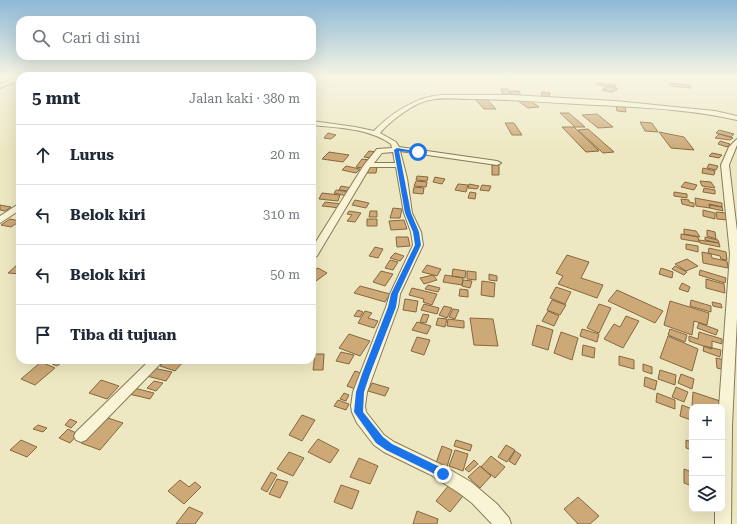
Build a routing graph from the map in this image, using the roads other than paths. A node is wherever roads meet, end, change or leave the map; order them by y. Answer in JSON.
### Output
{"nodes":[{"id":1,"x":419,"y":101,"type":"edge"},
{"id":2,"x":570,"y":101,"type":"edge"},
{"id":3,"x":737,"y":118,"type":"edge"},
{"id":4,"x":316,"y":124,"type":"edge"},
{"id":5,"x":375,"y":134,"type":"junction"},
{"id":6,"x":736,"y":144,"type":"edge"},
{"id":7,"x":397,"y":150,"type":"junction"},
{"id":8,"x":498,"y":163,"type":"dead end"},
{"id":9,"x":368,"y":164,"type":"junction"},
{"id":10,"x":400,"y":165,"type":"junction"},
{"id":11,"x":16,"y":209,"type":"edge"},
{"id":12,"x":0,"y":220,"type":"edge"},
{"id":13,"x":316,"y":251,"type":"edge"},
{"id":14,"x":154,"y":364,"type":"edge"},
{"id":15,"x":82,"y":436,"type":"dead end"},
{"id":16,"x":504,"y":524,"type":"edge"},
{"id":17,"x":724,"y":524,"type":"edge"}],
"edges":[{"from":1,"to":5,"type":"street"},
{"from":2,"to":3,"type":"street"},
{"from":4,"to":5,"type":"street"},
{"from":5,"to":7,"type":"street"},
{"from":6,"to":17,"type":"street"},
{"from":7,"to":8,"type":"street"},
{"from":7,"to":9,"type":"street"},
{"from":7,"to":10,"type":"street"},
{"from":9,"to":10,"type":"street"},
{"from":9,"to":13,"type":"street"},
{"from":10,"to":16,"type":"street"},
{"from":11,"to":12,"type":"street"},
{"from":14,"to":15,"type":"street"}]}
